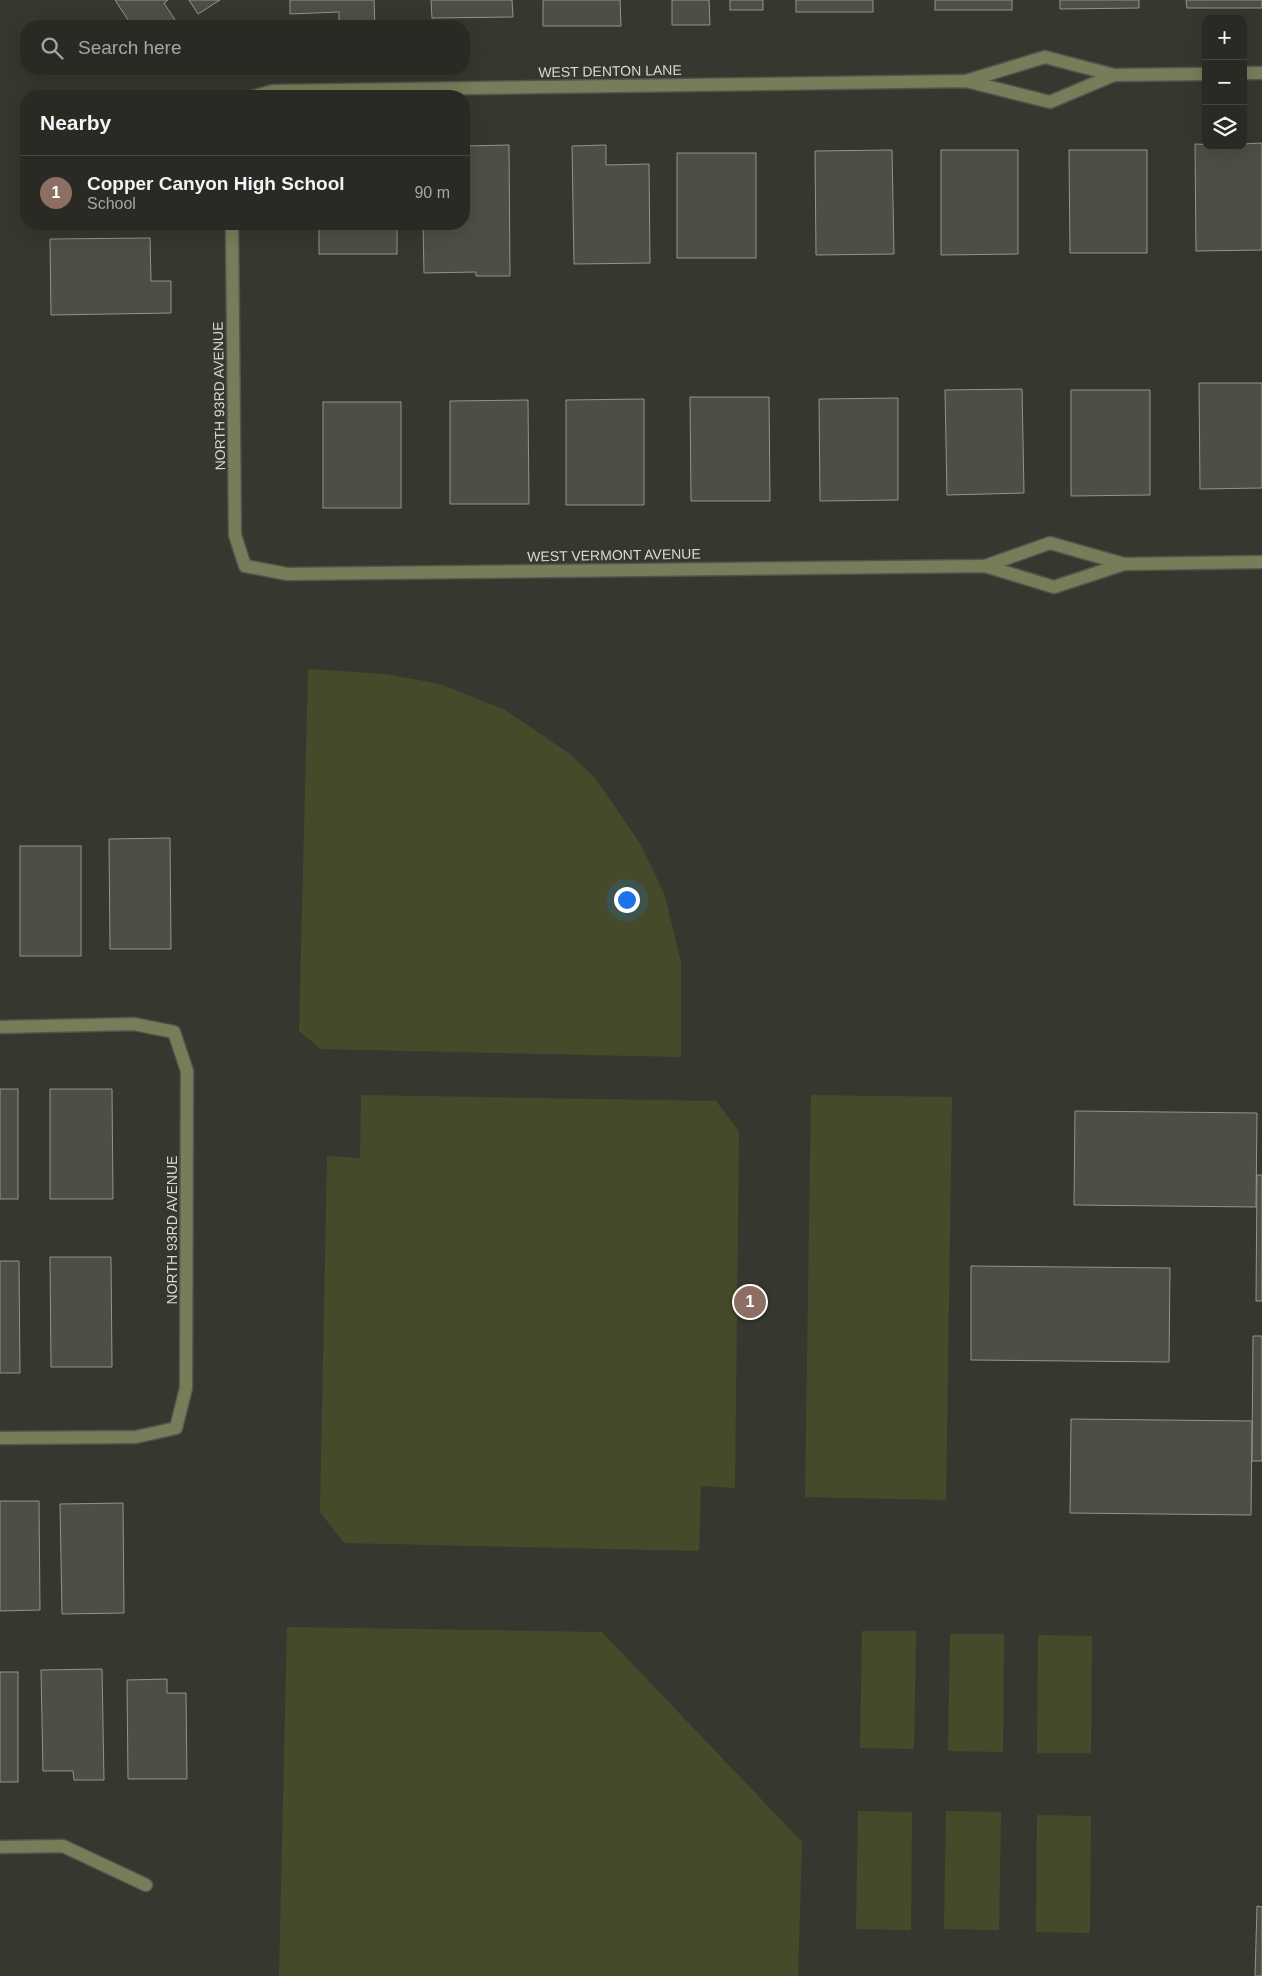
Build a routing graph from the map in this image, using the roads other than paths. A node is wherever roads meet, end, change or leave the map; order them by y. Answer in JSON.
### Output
{"nodes":[{"id":1,"x":1247,"y":73,"type":"edge"},
{"id":2,"x":1262,"y":73,"type":"edge"},
{"id":3,"x":1202,"y":74,"type":"edge"},
{"id":4,"x":1114,"y":75,"type":"junction"},
{"id":5,"x":966,"y":81,"type":"junction"},
{"id":6,"x":342,"y":90,"type":"edge"},
{"id":7,"x":232,"y":230,"type":"edge"},
{"id":8,"x":1262,"y":562,"type":"edge"},
{"id":9,"x":1124,"y":564,"type":"junction"},
{"id":10,"x":245,"y":566,"type":"joint"},
{"id":11,"x":985,"y":566,"type":"junction"},
{"id":12,"x":0,"y":1027,"type":"edge"},
{"id":13,"x":0,"y":1438,"type":"edge"},
{"id":14,"x":0,"y":1847,"type":"edge"},
{"id":15,"x":146,"y":1886,"type":"dead end"}],
"edges":[{"from":1,"to":2,"type":"street"},
{"from":3,"to":4,"type":"street","name":"WEST DENTON LANE"},
{"from":4,"to":5,"type":"street","name":"WEST DENTON LANE"},
{"from":4,"to":5,"type":"street","name":"WEST DENTON LANE"},
{"from":5,"to":6,"type":"street","name":"WEST DENTON LANE"},
{"from":7,"to":10,"type":"street","name":"NORTH 93RD AVENUE"},
{"from":8,"to":9,"type":"street","name":"WEST VERMONT AVENUE"},
{"from":9,"to":11,"type":"street","name":"WEST VERMONT AVENUE"},
{"from":9,"to":11,"type":"street","name":"WEST VERMONT AVENUE"},
{"from":10,"to":11,"type":"street","name":"WEST VERMONT AVENUE"},
{"from":12,"to":13,"type":"street","name":"NORTH 93RD AVENUE"},
{"from":14,"to":15,"type":"street"}]}
